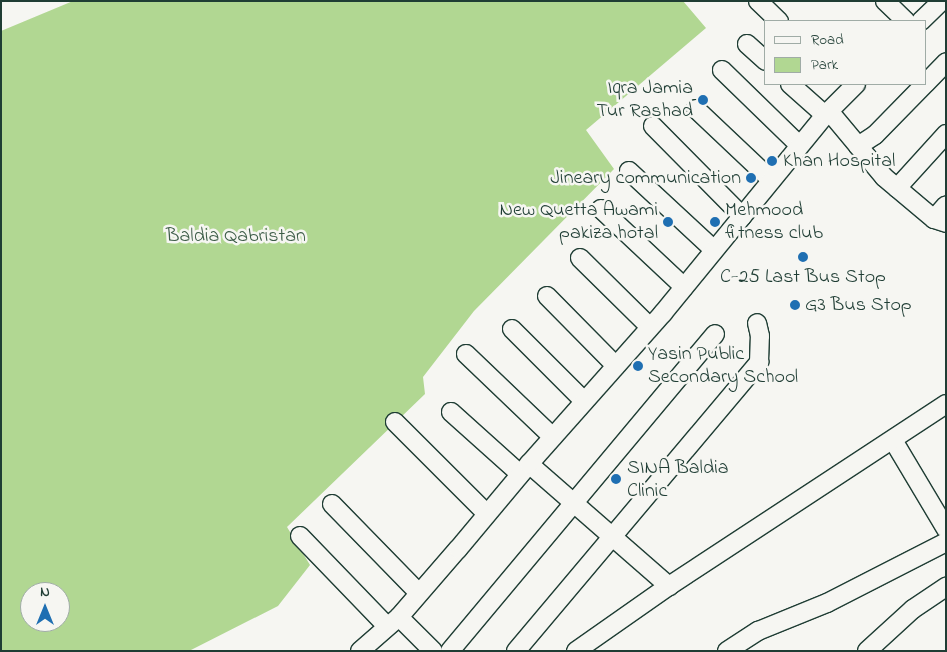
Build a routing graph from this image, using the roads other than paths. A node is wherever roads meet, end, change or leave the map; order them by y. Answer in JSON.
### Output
{"nodes":[{"id":1,"x":758,"y":1,"type":"edge"},
{"id":2,"x":885,"y":1,"type":"edge"},
{"id":3,"x":942,"y":1,"type":"edge"},
{"id":4,"x":778,"y":20,"type":"edge"},
{"id":5,"x":905,"y":20,"type":"edge"},
{"id":6,"x":922,"y":20,"type":"edge"},
{"id":7,"x":747,"y":44,"type":"dead end"},
{"id":8,"x":764,"y":59,"type":"edge"},
{"id":9,"x":946,"y":62,"type":"edge"},
{"id":10,"x":722,"y":70,"type":"dead end"},
{"id":11,"x":927,"y":81,"type":"edge"},
{"id":12,"x":791,"y":85,"type":"edge"},
{"id":13,"x":923,"y":85,"type":"edge"},
{"id":14,"x":850,"y":86,"type":"edge"},
{"id":15,"x":696,"y":109,"type":"dead end"},
{"id":16,"x":827,"y":113,"type":"junction"},
{"id":17,"x":653,"y":126,"type":"dead end"},
{"id":18,"x":946,"y":134,"type":"edge"},
{"id":19,"x":799,"y":145,"type":"junction"},
{"id":20,"x":858,"y":146,"type":"junction"},
{"id":21,"x":629,"y":171,"type":"dead end"},
{"id":22,"x":771,"y":180,"type":"junction"},
{"id":23,"x":897,"y":188,"type":"junction"},
{"id":24,"x":946,"y":205,"type":"edge"},
{"id":25,"x":602,"y":209,"type":"dead end"},
{"id":26,"x":742,"y":216,"type":"junction"},
{"id":27,"x":940,"y":221,"type":"edge"},
{"id":28,"x":714,"y":250,"type":"junction"},
{"id":29,"x":580,"y":258,"type":"dead end"},
{"id":30,"x":684,"y":287,"type":"junction"},
{"id":31,"x":547,"y":296,"type":"dead end"},
{"id":32,"x":757,"y":323,"type":"dead end"},
{"id":33,"x":650,"y":327,"type":"junction"},
{"id":34,"x":512,"y":329,"type":"dead end"},
{"id":35,"x":715,"y":334,"type":"dead end"},
{"id":36,"x":466,"y":354,"type":"dead end"},
{"id":37,"x":616,"y":366,"type":"junction"},
{"id":38,"x":584,"y":402,"type":"junction"},
{"id":39,"x":946,"y":404,"type":"edge"},
{"id":40,"x":451,"y":412,"type":"dead end"},
{"id":41,"x":395,"y":422,"type":"dead end"},
{"id":42,"x":553,"y":437,"type":"junction"},
{"id":43,"x":893,"y":440,"type":"junction"},
{"id":44,"x":524,"y":469,"type":"junction"},
{"id":45,"x":574,"y":503,"type":"junction"},
{"id":46,"x":332,"y":504,"type":"dead end"},
{"id":47,"x":487,"y":514,"type":"junction"},
{"id":48,"x":946,"y":529,"type":"edge"},
{"id":49,"x":300,"y":536,"type":"dead end"},
{"id":50,"x":611,"y":536,"type":"junction"},
{"id":51,"x":946,"y":542,"type":"edge"},
{"id":52,"x":669,"y":586,"type":"junction"},
{"id":53,"x":946,"y":587,"type":"edge"},
{"id":54,"x":419,"y":593,"type":"junction"},
{"id":55,"x":393,"y":622,"type":"junction"},
{"id":56,"x":360,"y":651,"type":"edge"},
{"id":57,"x":433,"y":651,"type":"edge"},
{"id":58,"x":450,"y":651,"type":"edge"},
{"id":59,"x":516,"y":651,"type":"edge"},
{"id":60,"x":576,"y":651,"type":"edge"},
{"id":61,"x":728,"y":651,"type":"edge"},
{"id":62,"x":867,"y":651,"type":"edge"}],
"edges":[{"from":1,"to":4,"type":"street"},
{"from":2,"to":5,"type":"street"},
{"from":3,"to":6,"type":"street"},
{"from":7,"to":8,"type":"street"},
{"from":9,"to":11,"type":"street"},
{"from":10,"to":19,"type":"street"},
{"from":12,"to":16,"type":"street"},
{"from":13,"to":20,"type":"street"},
{"from":14,"to":16,"type":"street"},
{"from":15,"to":22,"type":"street"},
{"from":16,"to":19,"type":"street"},
{"from":16,"to":20,"type":"street"},
{"from":17,"to":26,"type":"street"},
{"from":18,"to":23,"type":"street"},
{"from":19,"to":22,"type":"street"},
{"from":20,"to":23,"type":"street"},
{"from":21,"to":28,"type":"street"},
{"from":22,"to":26,"type":"street"},
{"from":23,"to":27,"type":"street"},
{"from":24,"to":27,"type":"street"},
{"from":25,"to":30,"type":"street"},
{"from":26,"to":28,"type":"street"},
{"from":28,"to":30,"type":"street"},
{"from":29,"to":33,"type":"street"},
{"from":30,"to":33,"type":"street"},
{"from":31,"to":37,"type":"street"},
{"from":32,"to":50,"type":"street"},
{"from":33,"to":37,"type":"street"},
{"from":34,"to":38,"type":"street"},
{"from":35,"to":45,"type":"street"},
{"from":36,"to":42,"type":"street"},
{"from":37,"to":38,"type":"street"},
{"from":38,"to":42,"type":"street"},
{"from":39,"to":43,"type":"street"},
{"from":40,"to":44,"type":"street"},
{"from":41,"to":47,"type":"street"},
{"from":42,"to":44,"type":"street"},
{"from":43,"to":48,"type":"street"},
{"from":43,"to":52,"type":"street"},
{"from":44,"to":45,"type":"street"},
{"from":44,"to":47,"type":"street"},
{"from":45,"to":50,"type":"street"},
{"from":45,"to":58,"type":"street"},
{"from":46,"to":54,"type":"street"},
{"from":47,"to":54,"type":"street"},
{"from":49,"to":55,"type":"street"},
{"from":50,"to":52,"type":"street"},
{"from":50,"to":59,"type":"street"},
{"from":51,"to":61,"type":"street"},
{"from":52,"to":60,"type":"street"},
{"from":53,"to":62,"type":"street"},
{"from":54,"to":55,"type":"street"},
{"from":55,"to":56,"type":"street"},
{"from":55,"to":57,"type":"street"}]}
